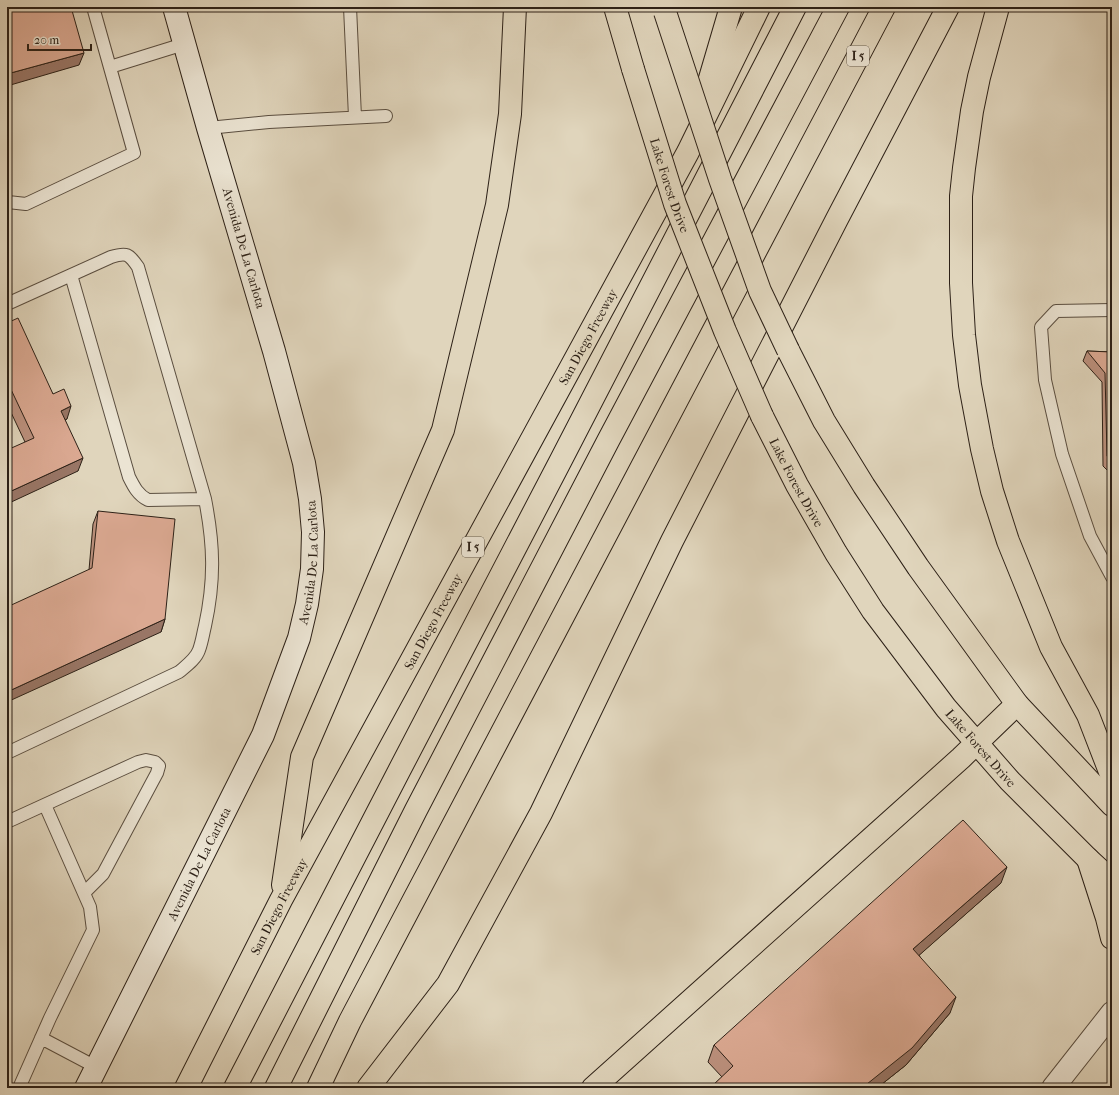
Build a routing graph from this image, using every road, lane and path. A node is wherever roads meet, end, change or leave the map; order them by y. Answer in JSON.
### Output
{"nodes":[{"id":1,"x":93,"y":7,"type":"edge"},
{"id":2,"x":174,"y":7,"type":"edge"},
{"id":3,"x":350,"y":7,"type":"edge"},
{"id":4,"x":515,"y":7,"type":"edge"},
{"id":5,"x":615,"y":7,"type":"edge"},
{"id":6,"x":731,"y":7,"type":"edge"},
{"id":7,"x":759,"y":7,"type":"edge"},
{"id":8,"x":795,"y":7,"type":"edge"},
{"id":9,"x":838,"y":7,"type":"edge"},
{"id":10,"x":884,"y":7,"type":"edge"},
{"id":11,"x":948,"y":7,"type":"edge"},
{"id":12,"x":998,"y":7,"type":"edge"},
{"id":13,"x":664,"y":10,"type":"edge"},
{"id":14,"x":184,"y":44,"type":"junction"},
{"id":15,"x":110,"y":67,"type":"junction"},
{"id":16,"x":386,"y":116,"type":"dead end"},
{"id":17,"x":355,"y":117,"type":"junction"},
{"id":18,"x":208,"y":128,"type":"junction"},
{"id":19,"x":688,"y":152,"type":"junction"},
{"id":20,"x":7,"y":200,"type":"edge"},
{"id":21,"x":71,"y":275,"type":"junction"},
{"id":22,"x":7,"y":304,"type":"edge"},
{"id":23,"x":1112,"y":310,"type":"edge"},
{"id":24,"x":204,"y":499,"type":"junction"},
{"id":25,"x":1112,"y":577,"type":"edge"},
{"id":26,"x":1018,"y":704,"type":"junction"},
{"id":27,"x":977,"y":743,"type":"junction"},
{"id":28,"x":7,"y":752,"type":"edge"},
{"id":29,"x":1112,"y":777,"type":"edge"},
{"id":30,"x":45,"y":805,"type":"junction"},
{"id":31,"x":1112,"y":805,"type":"edge"},
{"id":32,"x":7,"y":822,"type":"edge"},
{"id":33,"x":1087,"y":858,"type":"junction"},
{"id":34,"x":1112,"y":881,"type":"edge"},
{"id":35,"x":84,"y":893,"type":"junction"},
{"id":36,"x":281,"y":900,"type":"junction"},
{"id":37,"x":1112,"y":938,"type":"edge"},
{"id":38,"x":1112,"y":1013,"type":"edge"},
{"id":39,"x":41,"y":1038,"type":"junction"},
{"id":40,"x":96,"y":1067,"type":"junction"},
{"id":41,"x":19,"y":1088,"type":"edge"},
{"id":42,"x":86,"y":1088,"type":"edge"},
{"id":43,"x":186,"y":1088,"type":"edge"},
{"id":44,"x":235,"y":1088,"type":"edge"},
{"id":45,"x":276,"y":1088,"type":"edge"},
{"id":46,"x":318,"y":1088,"type":"edge"},
{"id":47,"x":368,"y":1088,"type":"edge"},
{"id":48,"x":593,"y":1088,"type":"edge"},
{"id":49,"x":1053,"y":1088,"type":"edge"}],
"edges":[{"from":1,"to":15,"type":"lane"},
{"from":2,"to":14,"type":"main road","name":"Avenida De La Carlota"},
{"from":3,"to":17,"type":"lane"},
{"from":4,"to":36,"type":"main road"},
{"from":5,"to":27,"type":"main road","name":"Lake Forest Drive","bridge":true},
{"from":6,"to":19,"type":"main road"},
{"from":7,"to":19,"type":"main road","name":"San Diego Freeway","number":"I 5"},
{"from":8,"to":44,"type":"main road"},
{"from":9,"to":45,"type":"main road"},
{"from":10,"to":46,"type":"main road","number":"I 5"},
{"from":11,"to":47,"type":"main road"},
{"from":12,"to":29,"type":"main road"},
{"from":13,"to":26,"type":"main road","bridge":true},
{"from":14,"to":15,"type":"lane"},
{"from":14,"to":18,"type":"main road","name":"Avenida De La Carlota"},
{"from":15,"to":20,"type":"lane"},
{"from":16,"to":17,"type":"lane"},
{"from":17,"to":18,"type":"lane"},
{"from":18,"to":40,"type":"main road","name":"Avenida De La Carlota"},
{"from":19,"to":36,"type":"main road","name":"San Diego Freeway","number":"I 5"},
{"from":21,"to":22,"type":"lane"},
{"from":21,"to":24,"type":"lane"},
{"from":21,"to":24,"type":"lane"},
{"from":23,"to":25,"type":"lane"},
{"from":24,"to":28,"type":"lane"},
{"from":26,"to":27,"type":"main road"},
{"from":26,"to":31,"type":"main road"},
{"from":27,"to":33,"type":"main road","name":"Lake Forest Drive"},
{"from":27,"to":48,"type":"main road"},
{"from":30,"to":32,"type":"lane"},
{"from":30,"to":35,"type":"lane"},
{"from":30,"to":35,"type":"lane"},
{"from":33,"to":34,"type":"main road","name":"Lake Forest Drive"},
{"from":33,"to":37,"type":"main road"},
{"from":35,"to":39,"type":"lane"},
{"from":36,"to":43,"type":"main road","name":"San Diego Freeway","number":"I 5"},
{"from":38,"to":49,"type":"main road"},
{"from":39,"to":40,"type":"lane"},
{"from":39,"to":41,"type":"lane"},
{"from":40,"to":42,"type":"main road","name":"Avenida De La Carlota"}]}
